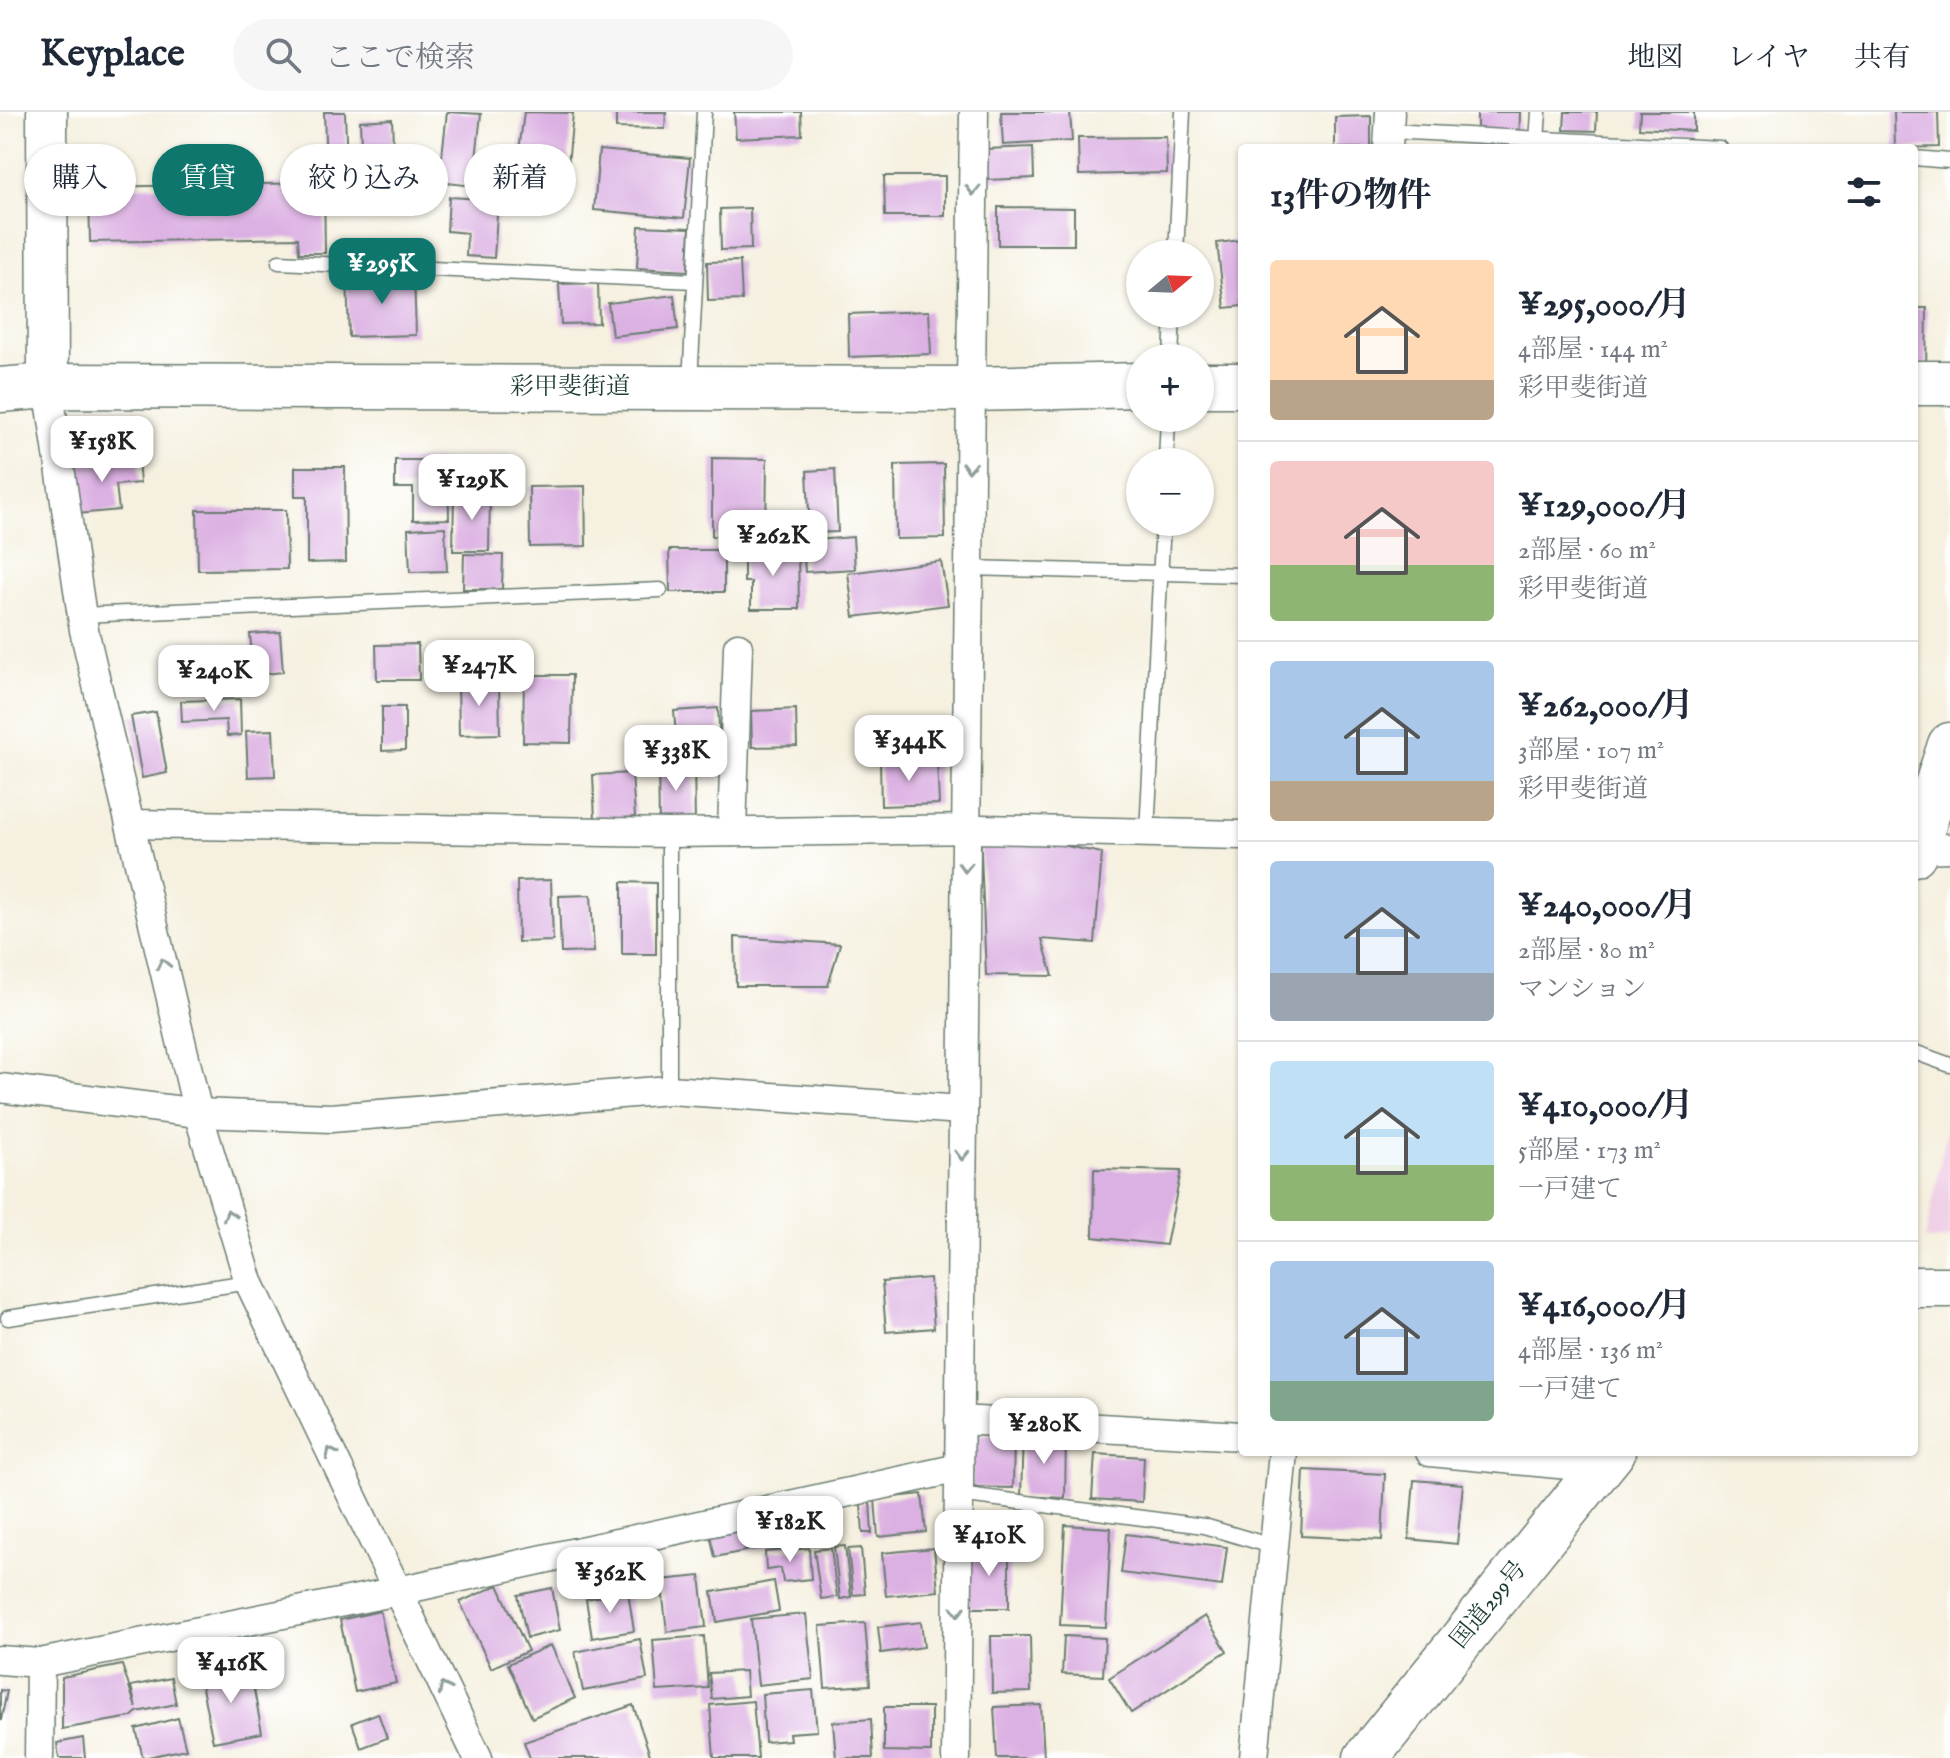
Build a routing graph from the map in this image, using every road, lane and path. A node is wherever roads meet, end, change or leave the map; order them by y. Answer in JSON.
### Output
{"nodes":[{"id":1,"x":47,"y":112,"type":"edge"},
{"id":2,"x":704,"y":112,"type":"edge"},
{"id":3,"x":974,"y":112,"type":"edge"},
{"id":4,"x":1183,"y":112,"type":"edge"},
{"id":5,"x":1539,"y":112,"type":"edge"},
{"id":6,"x":1389,"y":130,"type":"edge"},
{"id":7,"x":1537,"y":141,"type":"junction"},
{"id":8,"x":1615,"y":144,"type":"edge"},
{"id":9,"x":1918,"y":158,"type":"edge"},
{"id":10,"x":1950,"y":161,"type":"edge"},
{"id":11,"x":1177,"y":240,"type":"edge"},
{"id":12,"x":279,"y":262,"type":"dead end"},
{"id":13,"x":695,"y":281,"type":"junction"},
{"id":14,"x":1918,"y":383,"type":"edge"},
{"id":15,"x":1950,"y":383,"type":"edge"},
{"id":16,"x":1126,"y":385,"type":"edge"},
{"id":17,"x":1214,"y":385,"type":"edge"},
{"id":18,"x":1238,"y":385,"type":"edge"},
{"id":19,"x":48,"y":386,"type":"junction"},
{"id":20,"x":690,"y":388,"type":"junction"},
{"id":21,"x":970,"y":389,"type":"junction"},
{"id":22,"x":0,"y":390,"type":"edge"},
{"id":23,"x":1162,"y":536,"type":"edge"},
{"id":24,"x":967,"y":568,"type":"junction"},
{"id":25,"x":1160,"y":573,"type":"junction"},
{"id":26,"x":1238,"y":575,"type":"edge"},
{"id":27,"x":660,"y":590,"type":"dead end"},
{"id":28,"x":81,"y":615,"type":"junction"},
{"id":29,"x":738,"y":647,"type":"dead end"},
{"id":30,"x":1950,"y":745,"type":"edge"},
{"id":31,"x":130,"y":824,"type":"junction"},
{"id":32,"x":965,"y":829,"type":"junction"},
{"id":33,"x":732,"y":832,"type":"junction"},
{"id":34,"x":669,"y":833,"type":"junction"},
{"id":35,"x":1147,"y":833,"type":"junction"},
{"id":36,"x":1238,"y":835,"type":"edge"},
{"id":37,"x":1923,"y":850,"type":"edge"},
{"id":38,"x":1918,"y":1053,"type":"edge"},
{"id":39,"x":1950,"y":1065,"type":"edge"},
{"id":40,"x":0,"y":1088,"type":"edge"},
{"id":41,"x":669,"y":1090,"type":"junction"},
{"id":42,"x":963,"y":1110,"type":"junction"},
{"id":43,"x":198,"y":1113,"type":"junction"},
{"id":44,"x":249,"y":1282,"type":"junction"},
{"id":45,"x":1918,"y":1287,"type":"edge"},
{"id":46,"x":1950,"y":1287,"type":"edge"},
{"id":47,"x":8,"y":1318,"type":"dead end"},
{"id":48,"x":959,"y":1420,"type":"junction"},
{"id":49,"x":1238,"y":1436,"type":"edge"},
{"id":50,"x":1283,"y":1456,"type":"edge"},
{"id":51,"x":1518,"y":1456,"type":"edge"},
{"id":52,"x":1607,"y":1460,"type":"edge"},
{"id":53,"x":959,"y":1481,"type":"junction"},
{"id":54,"x":1275,"y":1547,"type":"junction"},
{"id":55,"x":398,"y":1591,"type":"junction"},
{"id":56,"x":0,"y":1660,"type":"edge"},
{"id":57,"x":40,"y":1663,"type":"junction"},
{"id":58,"x":39,"y":1758,"type":"edge"},
{"id":59,"x":478,"y":1758,"type":"edge"},
{"id":60,"x":956,"y":1758,"type":"edge"},
{"id":61,"x":1254,"y":1758,"type":"edge"},
{"id":62,"x":1366,"y":1758,"type":"edge"}],
"edges":[{"from":1,"to":19,"type":"street"},
{"from":2,"to":13,"type":"lane"},
{"from":3,"to":21,"type":"street","one_way":true},
{"from":4,"to":11,"type":"lane"},
{"from":5,"to":7,"type":"lane"},
{"from":6,"to":7,"type":"lane"},
{"from":7,"to":8,"type":"lane"},
{"from":9,"to":10,"type":"lane"},
{"from":12,"to":13,"type":"lane"},
{"from":13,"to":20,"type":"lane"},
{"from":14,"to":15,"type":"highway"},
{"from":16,"to":21,"type":"highway","name":"彩甲斐街道"},
{"from":17,"to":18,"type":"highway"},
{"from":19,"to":20,"type":"highway","name":"彩甲斐街道"},
{"from":19,"to":22,"type":"highway","name":"彩甲斐街道"},
{"from":19,"to":28,"type":"street"},
{"from":20,"to":21,"type":"highway","name":"彩甲斐街道"},
{"from":21,"to":24,"type":"street","one_way":true},
{"from":23,"to":25,"type":"lane"},
{"from":24,"to":25,"type":"lane"},
{"from":24,"to":32,"type":"street"},
{"from":25,"to":26,"type":"lane"},
{"from":25,"to":35,"type":"lane"},
{"from":27,"to":28,"type":"lane"},
{"from":28,"to":31,"type":"street"},
{"from":29,"to":33,"type":"street"},
{"from":30,"to":37,"type":"highway"},
{"from":31,"to":34,"type":"street"},
{"from":43,"to":31,"type":"street","one_way":true},
{"from":32,"to":33,"type":"street"},
{"from":32,"to":35,"type":"street"},
{"from":32,"to":42,"type":"street","one_way":true},
{"from":33,"to":34,"type":"street"},
{"from":34,"to":41,"type":"lane"},
{"from":35,"to":36,"type":"street"},
{"from":38,"to":39,"type":"lane"},
{"from":40,"to":43,"type":"street"},
{"from":41,"to":42,"type":"street"},
{"from":41,"to":43,"type":"street"},
{"from":42,"to":48,"type":"street","one_way":true},
{"from":44,"to":43,"type":"street","one_way":true},
{"from":44,"to":47,"type":"lane"},
{"from":55,"to":44,"type":"street","one_way":true},
{"from":45,"to":46,"type":"street"},
{"from":48,"to":49,"type":"street"},
{"from":48,"to":53,"type":"street"},
{"from":50,"to":54,"type":"street"},
{"from":51,"to":52,"type":"street"},
{"from":52,"to":62,"type":"highway","name":"国道299号"},
{"from":53,"to":54,"type":"lane"},
{"from":53,"to":55,"type":"street"},
{"from":53,"to":60,"type":"street","one_way":true},
{"from":54,"to":61,"type":"street"},
{"from":55,"to":57,"type":"street"},
{"from":59,"to":55,"type":"street","one_way":true},
{"from":56,"to":57,"type":"street"},
{"from":57,"to":58,"type":"street"}]}
